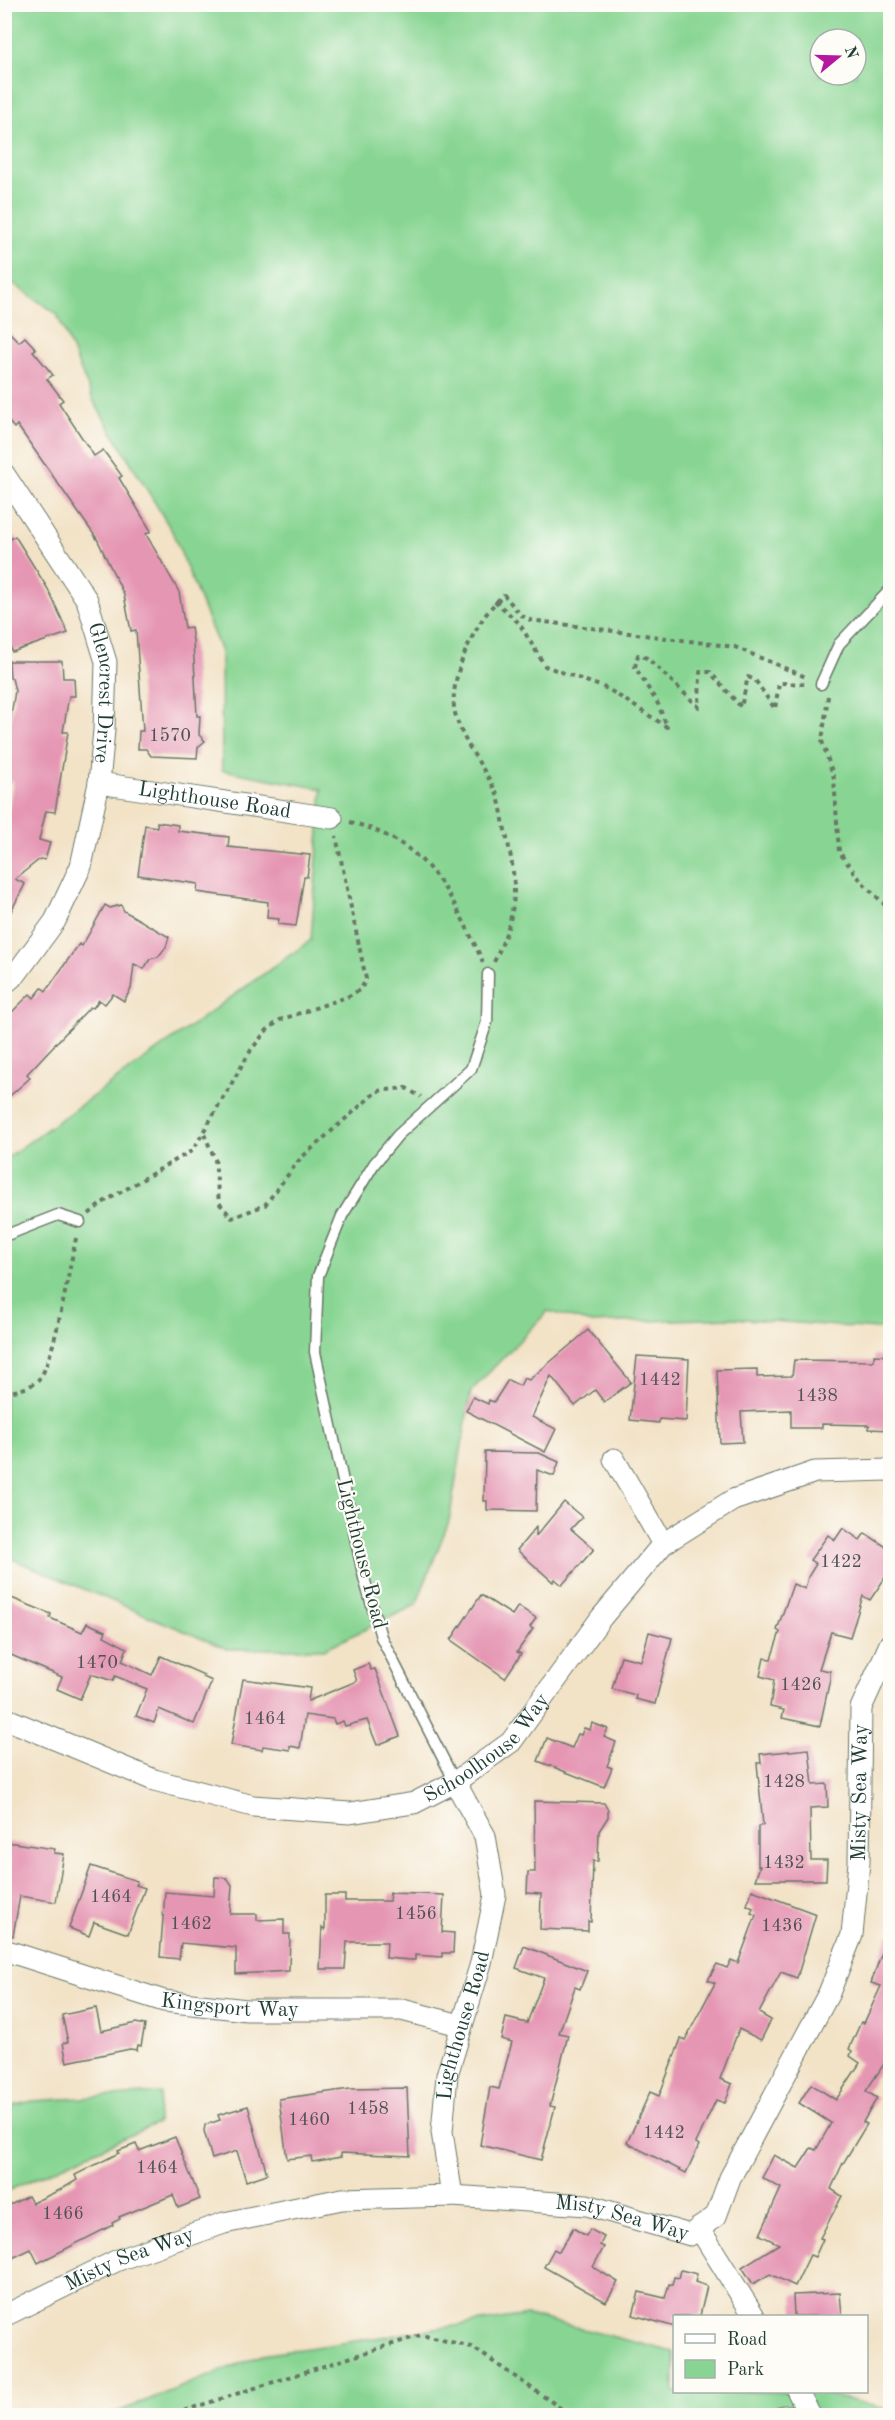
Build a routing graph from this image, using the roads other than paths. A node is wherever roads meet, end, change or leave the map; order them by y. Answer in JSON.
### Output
{"nodes":[{"id":1,"x":4,"y":474,"type":"edge"},
{"id":2,"x":891,"y":590,"type":"edge"},
{"id":3,"x":821,"y":683,"type":"road end"},
{"id":4,"x":99,"y":783,"type":"junction"},
{"id":5,"x":332,"y":818,"type":"road end"},
{"id":6,"x":488,"y":974,"type":"road end"},
{"id":7,"x":4,"y":984,"type":"edge"},
{"id":8,"x":80,"y":1222,"type":"road end"},
{"id":9,"x":4,"y":1236,"type":"edge"},
{"id":10,"x":614,"y":1459,"type":"dead end"},
{"id":11,"x":891,"y":1470,"type":"edge"},
{"id":12,"x":663,"y":1544,"type":"junction"},
{"id":13,"x":891,"y":1644,"type":"edge"},
{"id":14,"x":4,"y":1718,"type":"edge"},
{"id":15,"x":454,"y":1782,"type":"junction"},
{"id":16,"x":4,"y":1950,"type":"edge"},
{"id":17,"x":460,"y":2025,"type":"junction"},
{"id":18,"x":452,"y":2196,"type":"junction"},
{"id":19,"x":699,"y":2228,"type":"junction"},
{"id":20,"x":753,"y":2315,"type":"edge"},
{"id":21,"x":4,"y":2316,"type":"edge"},
{"id":22,"x":799,"y":2393,"type":"edge"},
{"id":23,"x":784,"y":2415,"type":"edge"},
{"id":24,"x":804,"y":2415,"type":"edge"},
{"id":25,"x":811,"y":2415,"type":"edge"}],
"edges":[{"from":1,"to":4,"type":"street","name":"Glencrest Drive"},
{"from":2,"to":3,"type":"lane"},
{"from":4,"to":5,"type":"street","name":"Lighthouse Road"},
{"from":4,"to":7,"type":"street","name":"Glencrest Drive"},
{"from":6,"to":15,"type":"lane","name":"Lighthouse Road"},
{"from":8,"to":9,"type":"lane"},
{"from":10,"to":12,"type":"street"},
{"from":11,"to":12,"type":"street","name":"Schoolhouse Way"},
{"from":12,"to":15,"type":"street","name":"Schoolhouse Way"},
{"from":13,"to":19,"type":"street","name":"Misty Sea Way"},
{"from":14,"to":15,"type":"street","name":"Schoolhouse Way"},
{"from":15,"to":17,"type":"street","name":"Lighthouse Road"},
{"from":16,"to":17,"type":"street","name":"Kingsport Way"},
{"from":17,"to":18,"type":"street","name":"Lighthouse Road"},
{"from":18,"to":19,"type":"street","name":"Misty Sea Way"},
{"from":18,"to":21,"type":"street","name":"Misty Sea Way"},
{"from":19,"to":20,"type":"street"},
{"from":22,"to":25,"type":"street"},
{"from":23,"to":24,"type":"street"}]}
